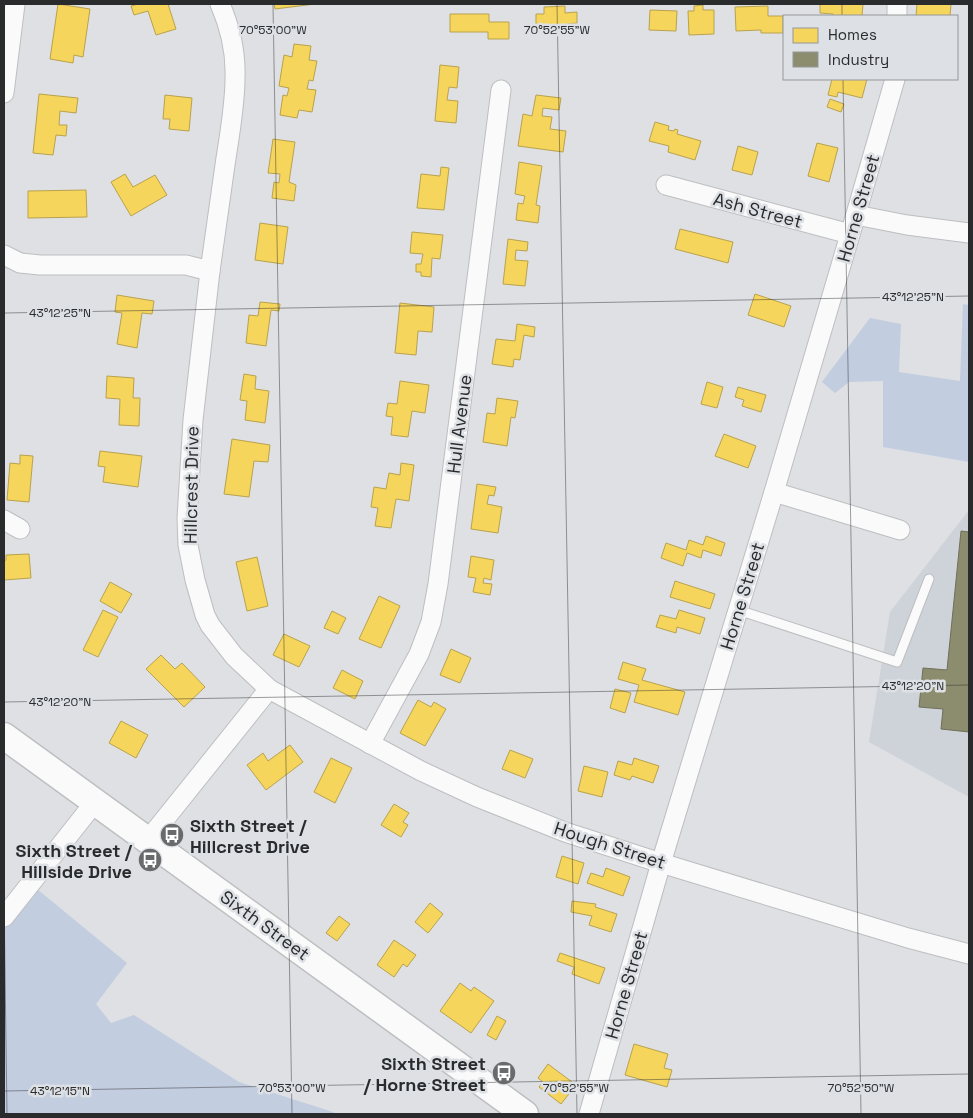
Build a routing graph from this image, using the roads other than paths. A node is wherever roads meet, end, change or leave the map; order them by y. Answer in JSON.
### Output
{"nodes":[{"id":1,"x":16,"y":4,"type":"edge"},
{"id":2,"x":220,"y":4,"type":"edge"},
{"id":3,"x":895,"y":80,"type":"edge"},
{"id":4,"x":501,"y":90,"type":"dead end"},
{"id":5,"x":4,"y":93,"type":"edge"},
{"id":6,"x":666,"y":185,"type":"dead end"},
{"id":7,"x":856,"y":214,"type":"junction"},
{"id":8,"x":969,"y":233,"type":"edge"},
{"id":9,"x":850,"y":234,"type":"junction"},
{"id":10,"x":4,"y":255,"type":"edge"},
{"id":11,"x":210,"y":271,"type":"junction"},
{"id":12,"x":774,"y":492,"type":"junction"},
{"id":13,"x":900,"y":530,"type":"dead end"},
{"id":14,"x":929,"y":579,"type":"dead end"},
{"id":15,"x":738,"y":610,"type":"junction"},
{"id":16,"x":269,"y":689,"type":"junction"},
{"id":17,"x":4,"y":736,"type":"edge"},
{"id":18,"x":370,"y":744,"type":"junction"},
{"id":19,"x":95,"y":802,"type":"junction"},
{"id":20,"x":148,"y":840,"type":"junction"},
{"id":21,"x":661,"y":863,"type":"junction"},
{"id":22,"x":4,"y":917,"type":"edge"},
{"id":23,"x":969,"y":954,"type":"edge"},
{"id":24,"x":525,"y":1114,"type":"edge"},
{"id":25,"x":589,"y":1114,"type":"edge"}],
"edges":[{"from":1,"to":5,"type":"street"},
{"from":2,"to":11,"type":"street","name":"Hillcrest Drive"},
{"from":3,"to":7,"type":"street","name":"Horne Street"},
{"from":4,"to":18,"type":"street","name":"Hull Avenue"},
{"from":6,"to":9,"type":"street","name":"Ash Street"},
{"from":7,"to":8,"type":"street"},
{"from":7,"to":9,"type":"street","name":"Horne Street"},
{"from":9,"to":12,"type":"street","name":"Horne Street"},
{"from":10,"to":11,"type":"street"},
{"from":11,"to":16,"type":"street","name":"Hillcrest Drive"},
{"from":12,"to":13,"type":"street"},
{"from":12,"to":15,"type":"street","name":"Horne Street"},
{"from":14,"to":15,"type":"lane"},
{"from":15,"to":21,"type":"street","name":"Horne Street"},
{"from":16,"to":18,"type":"street","name":"Hough Street"},
{"from":16,"to":20,"type":"street"},
{"from":17,"to":19,"type":"main road","name":"Sixth Street"},
{"from":18,"to":21,"type":"street","name":"Hough Street"},
{"from":19,"to":20,"type":"main road","name":"Sixth Street"},
{"from":19,"to":22,"type":"street"},
{"from":20,"to":24,"type":"main road","name":"Sixth Street"},
{"from":21,"to":23,"type":"street","name":"Hough Street"},
{"from":21,"to":25,"type":"street","name":"Horne Street"}]}
